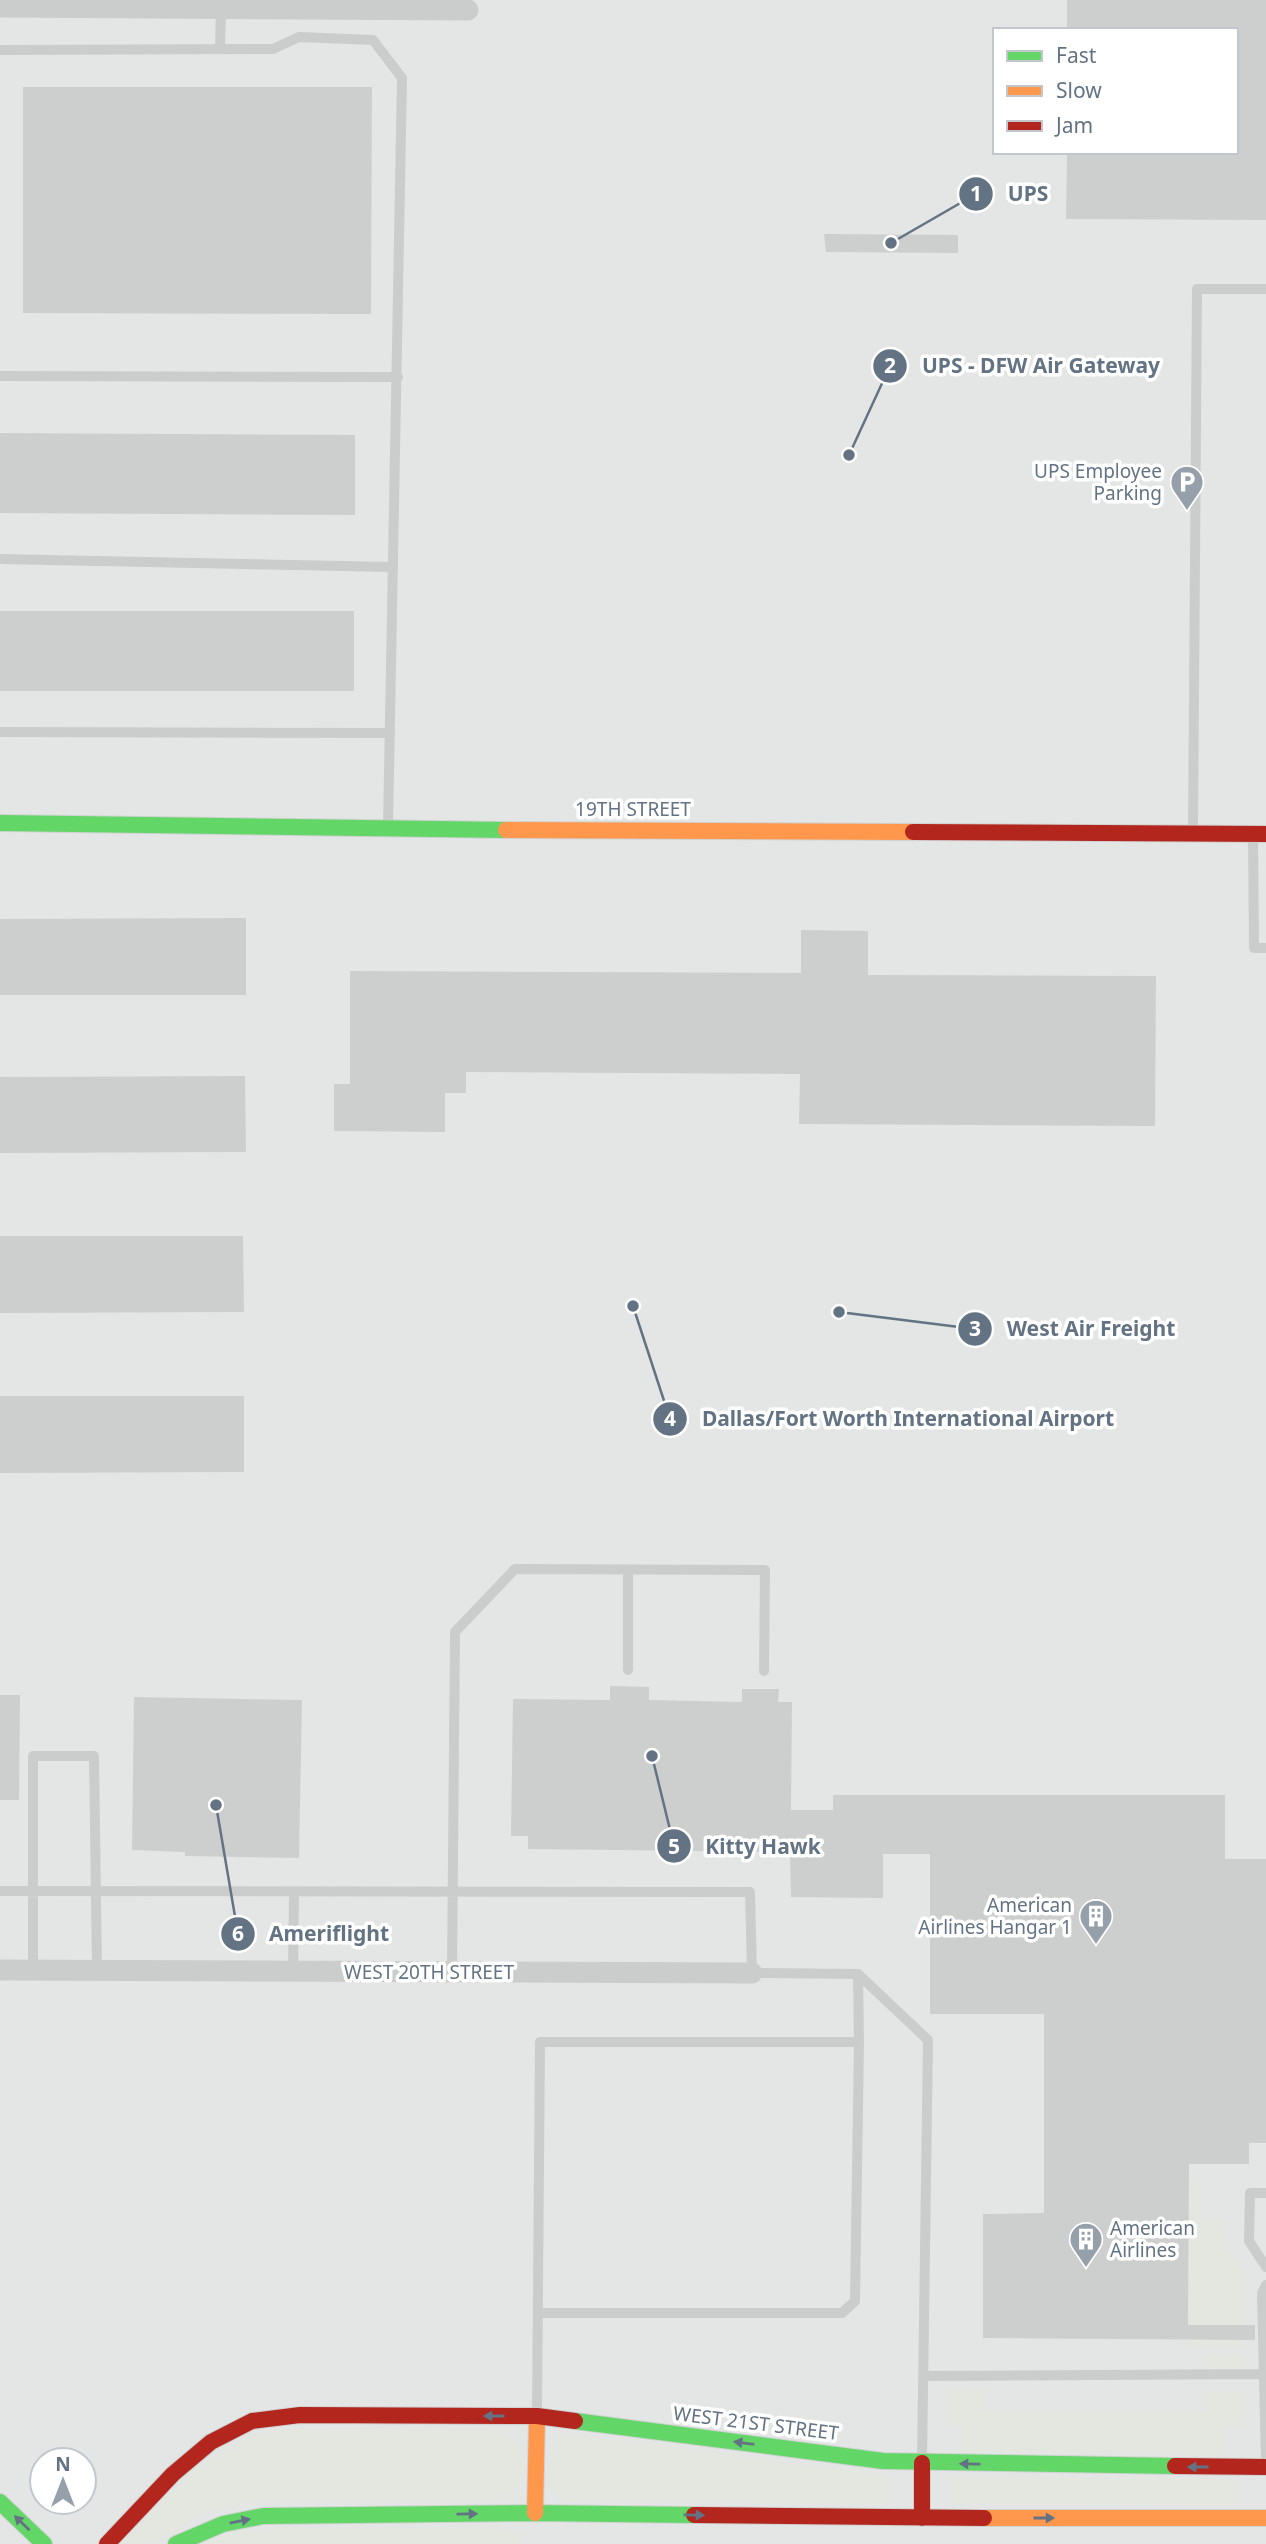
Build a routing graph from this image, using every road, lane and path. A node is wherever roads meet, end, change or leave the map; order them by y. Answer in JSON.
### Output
{"nodes":[{"id":1,"x":75,"y":4,"type":"edge"},
{"id":2,"x":221,"y":5,"type":"edge"},
{"id":3,"x":344,"y":5,"type":"edge"},
{"id":4,"x":0,"y":7,"type":"edge"},
{"id":5,"x":468,"y":10,"type":"dead end"},
{"id":6,"x":220,"y":49,"type":"junction"},
{"id":7,"x":0,"y":50,"type":"edge"},
{"id":8,"x":1266,"y":289,"type":"edge"},
{"id":9,"x":0,"y":376,"type":"edge"},
{"id":10,"x":398,"y":377,"type":"junction"},
{"id":11,"x":0,"y":559,"type":"edge"},
{"id":12,"x":393,"y":567,"type":"junction"},
{"id":13,"x":0,"y":732,"type":"edge"},
{"id":14,"x":390,"y":733,"type":"junction"},
{"id":15,"x":0,"y":822,"type":"edge"},
{"id":16,"x":388,"y":828,"type":"junction"},
{"id":17,"x":1193,"y":834,"type":"junction"},
{"id":18,"x":1259,"y":834,"type":"edge"},
{"id":19,"x":1253,"y":898,"type":"junction"},
{"id":20,"x":1266,"y":898,"type":"edge"},
{"id":21,"x":1266,"y":948,"type":"edge"},
{"id":22,"x":628,"y":1570,"type":"junction"},
{"id":23,"x":628,"y":1670,"type":"dead end"},
{"id":24,"x":764,"y":1671,"type":"dead end"},
{"id":25,"x":0,"y":1891,"type":"edge"},
{"id":26,"x":33,"y":1892,"type":"junction"},
{"id":27,"x":96,"y":1892,"type":"junction"},
{"id":28,"x":294,"y":1892,"type":"junction"},
{"id":29,"x":451,"y":1892,"type":"junction"},
{"id":30,"x":0,"y":1970,"type":"edge"},
{"id":31,"x":33,"y":1970,"type":"junction"},
{"id":32,"x":97,"y":1970,"type":"junction"},
{"id":33,"x":293,"y":1971,"type":"junction"},
{"id":34,"x":452,"y":1972,"type":"junction"},
{"id":35,"x":752,"y":1973,"type":"junction"},
{"id":36,"x":858,"y":1974,"type":"junction"},
{"id":37,"x":859,"y":2042,"type":"junction"},
{"id":38,"x":1266,"y":2193,"type":"edge"},
{"id":39,"x":1266,"y":2267,"type":"edge"},
{"id":40,"x":1266,"y":2285,"type":"edge"},
{"id":41,"x":538,"y":2313,"type":"junction"},
{"id":42,"x":1264,"y":2374,"type":"junction"},
{"id":43,"x":923,"y":2376,"type":"junction"},
{"id":44,"x":537,"y":2416,"type":"junction"},
{"id":45,"x":922,"y":2463,"type":"junction"},
{"id":46,"x":1266,"y":2467,"type":"edge"},
{"id":47,"x":0,"y":2502,"type":"edge"},
{"id":48,"x":535,"y":2513,"type":"junction"},
{"id":49,"x":922,"y":2518,"type":"junction"},
{"id":50,"x":1266,"y":2518,"type":"edge"},
{"id":51,"x":44,"y":2544,"type":"edge"},
{"id":52,"x":107,"y":2544,"type":"edge"},
{"id":53,"x":176,"y":2544,"type":"edge"}],
"edges":[{"from":1,"to":2,"type":"street"},
{"from":1,"to":4,"type":"street"},
{"from":2,"to":3,"type":"street"},
{"from":2,"to":6,"type":"lane"},
{"from":3,"to":5,"type":"street"},
{"from":6,"to":7,"type":"lane"},
{"from":6,"to":10,"type":"lane"},
{"from":8,"to":17,"type":"lane"},
{"from":9,"to":10,"type":"lane"},
{"from":10,"to":12,"type":"lane"},
{"from":11,"to":12,"type":"lane"},
{"from":12,"to":14,"type":"lane"},
{"from":13,"to":14,"type":"lane"},
{"from":14,"to":16,"type":"lane"},
{"from":15,"to":16,"type":"street","name":"19TH STREET"},
{"from":16,"to":17,"type":"street","name":"19TH STREET"},
{"from":17,"to":18,"type":"street","name":"19TH STREET"},
{"from":18,"to":19,"type":"lane"},
{"from":19,"to":20,"type":"lane"},
{"from":19,"to":21,"type":"lane"},
{"from":22,"to":23,"type":"lane"},
{"from":22,"to":24,"type":"lane"},
{"from":22,"to":29,"type":"lane"},
{"from":25,"to":26,"type":"lane"},
{"from":26,"to":27,"type":"lane"},
{"from":26,"to":27,"type":"lane"},
{"from":26,"to":31,"type":"lane"},
{"from":27,"to":28,"type":"lane"},
{"from":27,"to":32,"type":"lane"},
{"from":28,"to":29,"type":"lane"},
{"from":28,"to":33,"type":"lane"},
{"from":29,"to":34,"type":"lane"},
{"from":29,"to":35,"type":"lane"},
{"from":30,"to":31,"type":"street","name":"WEST 20TH STREET"},
{"from":31,"to":32,"type":"street","name":"WEST 20TH STREET"},
{"from":32,"to":33,"type":"street","name":"WEST 20TH STREET"},
{"from":33,"to":34,"type":"street","name":"WEST 20TH STREET"},
{"from":34,"to":35,"type":"street","name":"WEST 20TH STREET"},
{"from":35,"to":36,"type":"lane","name":"WEST 20TH STREET"},
{"from":36,"to":37,"type":"lane"},
{"from":36,"to":43,"type":"lane"},
{"from":37,"to":41,"type":"lane"},
{"from":37,"to":41,"type":"lane"},
{"from":38,"to":39,"type":"lane"},
{"from":40,"to":42,"type":"lane","name":"WEST 21ST STREET"},
{"from":41,"to":44,"type":"lane"},
{"from":42,"to":43,"type":"lane"},
{"from":42,"to":46,"type":"lane","name":"WEST 21ST STREET"},
{"from":43,"to":45,"type":"lane"},
{"from":45,"to":44,"type":"street","name":"WEST 21ST STREET","one_way":true},
{"from":44,"to":48,"type":"street"},
{"from":44,"to":52,"type":"street","name":"WEST 21ST STREET","one_way":true},
{"from":46,"to":45,"type":"street","name":"WEST 21ST STREET","one_way":true},
{"from":45,"to":49,"type":"street"},
{"from":51,"to":47,"type":"street","one_way":true},
{"from":48,"to":49,"type":"street","one_way":true},
{"from":53,"to":48,"type":"street","one_way":true},
{"from":49,"to":50,"type":"street","one_way":true}]}
